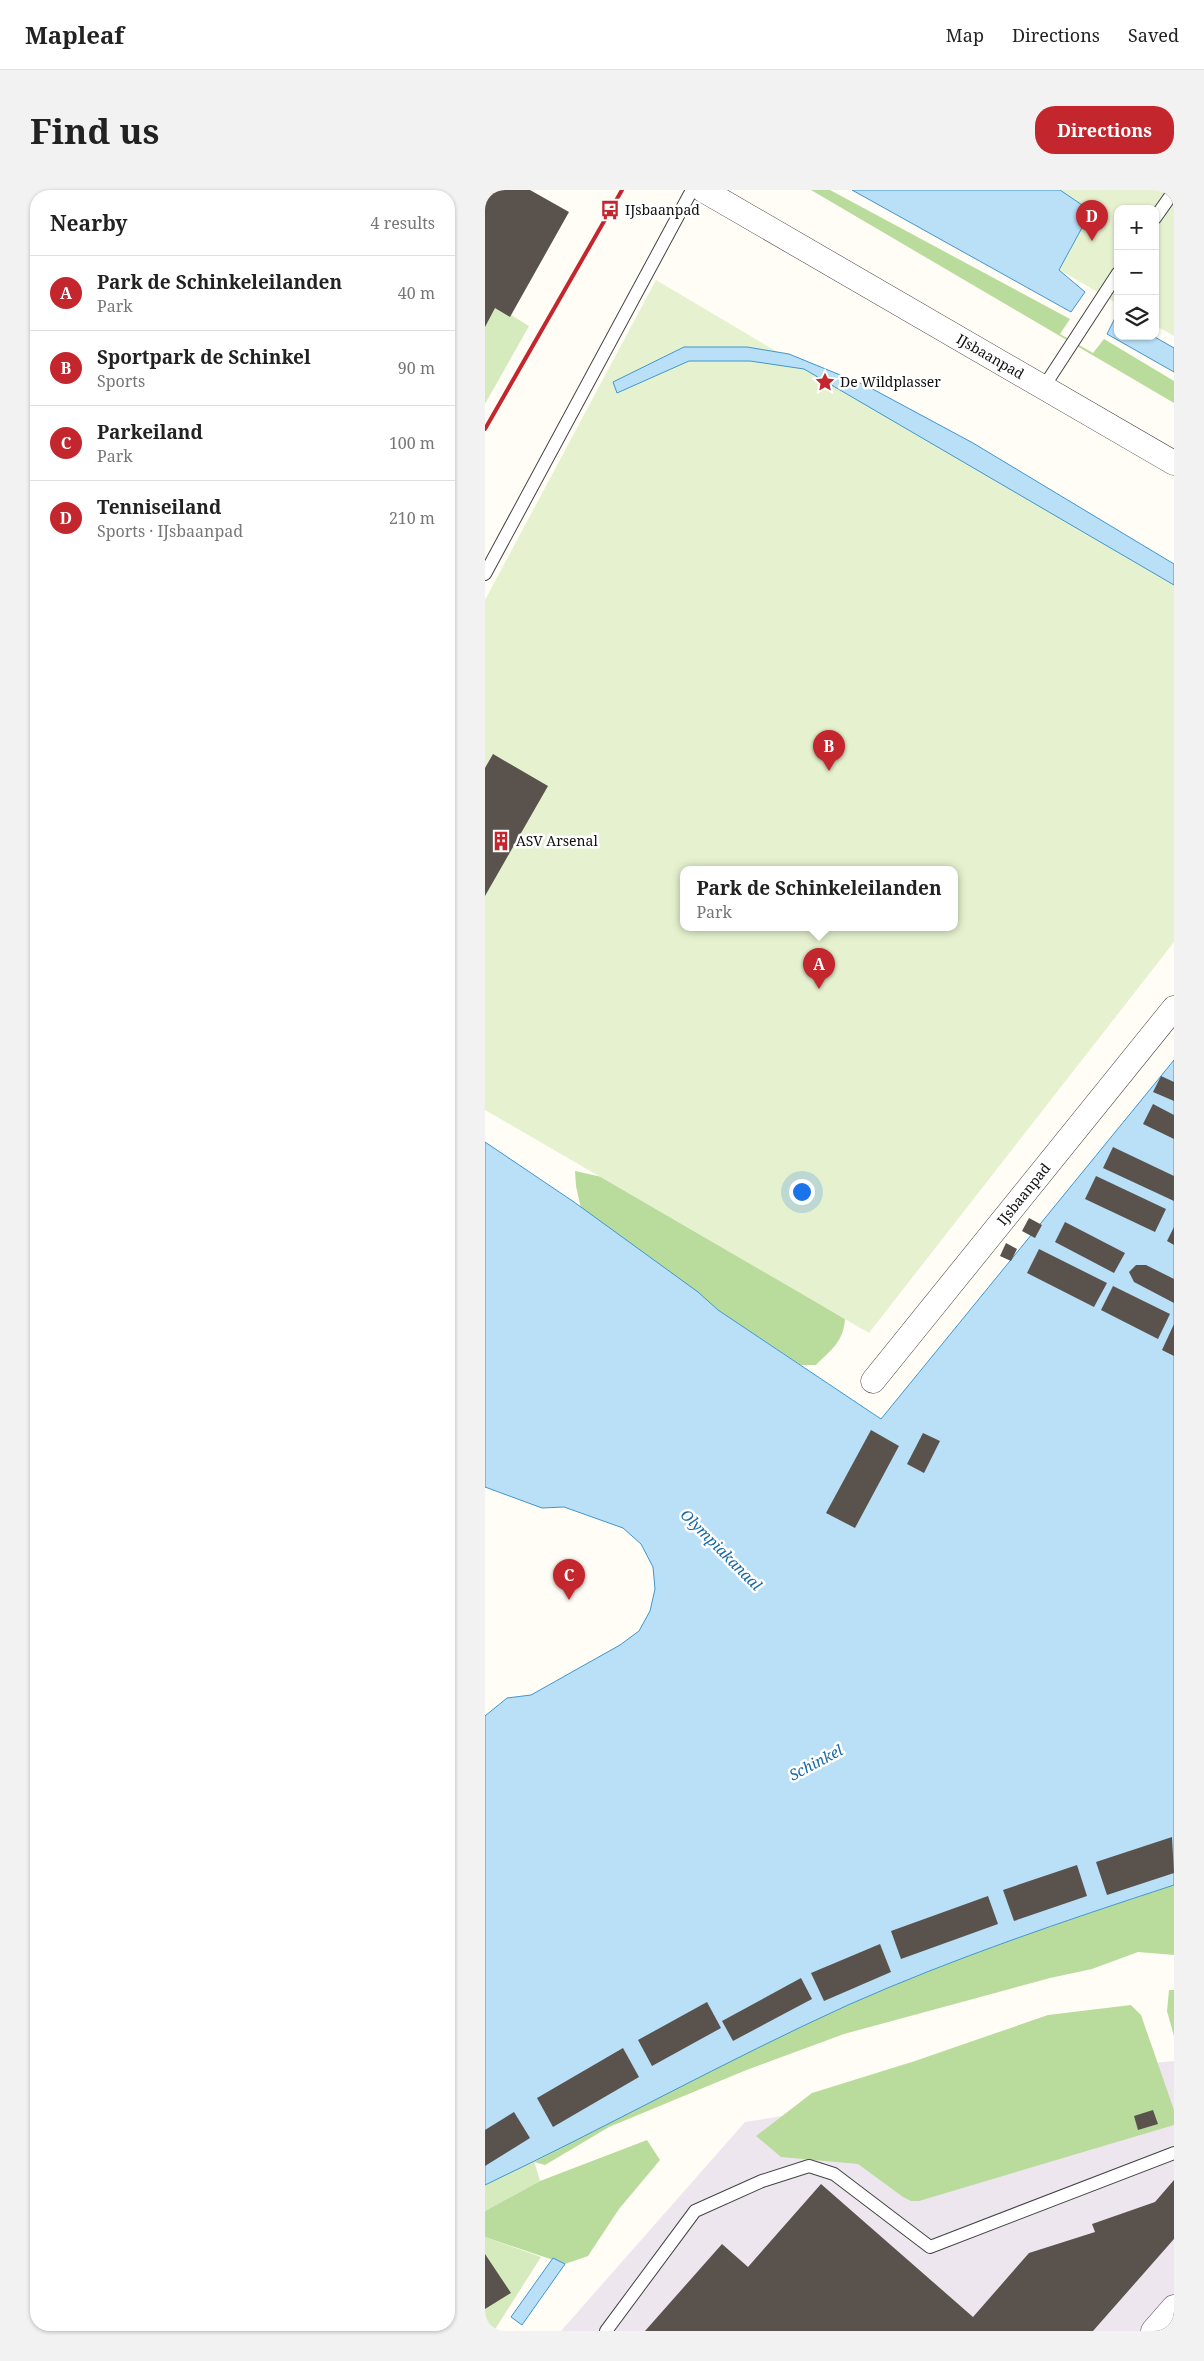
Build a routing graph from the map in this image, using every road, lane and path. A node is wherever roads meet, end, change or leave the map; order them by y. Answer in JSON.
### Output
{"nodes":[{"id":1,"x":692,"y":190,"type":"edge"},
{"id":2,"x":703,"y":190,"type":"edge"},
{"id":3,"x":1174,"y":191,"type":"edge"},
{"id":4,"x":1159,"y":212,"type":"edge"},
{"id":5,"x":1114,"y":278,"type":"edge"},
{"id":6,"x":1043,"y":388,"type":"junction"},
{"id":7,"x":1174,"y":463,"type":"edge"},
{"id":8,"x":485,"y":574,"type":"edge"},
{"id":9,"x":1174,"y":1008,"type":"edge"},
{"id":10,"x":873,"y":1381,"type":"dead end"},
{"id":11,"x":1174,"y":2154,"type":"edge"},
{"id":12,"x":1174,"y":2307,"type":"edge"},
{"id":13,"x":606,"y":2331,"type":"edge"},
{"id":14,"x":1153,"y":2331,"type":"edge"}],
"edges":[{"from":1,"to":8,"type":"lane"},
{"from":2,"to":6,"type":"street","name":"IJsbaanpad"},
{"from":3,"to":4,"type":"lane"},
{"from":5,"to":6,"type":"lane"},
{"from":6,"to":7,"type":"street","name":"IJsbaanpad"},
{"from":9,"to":10,"type":"street","name":"IJsbaanpad"},
{"from":11,"to":13,"type":"lane"},
{"from":12,"to":14,"type":"street"}]}
